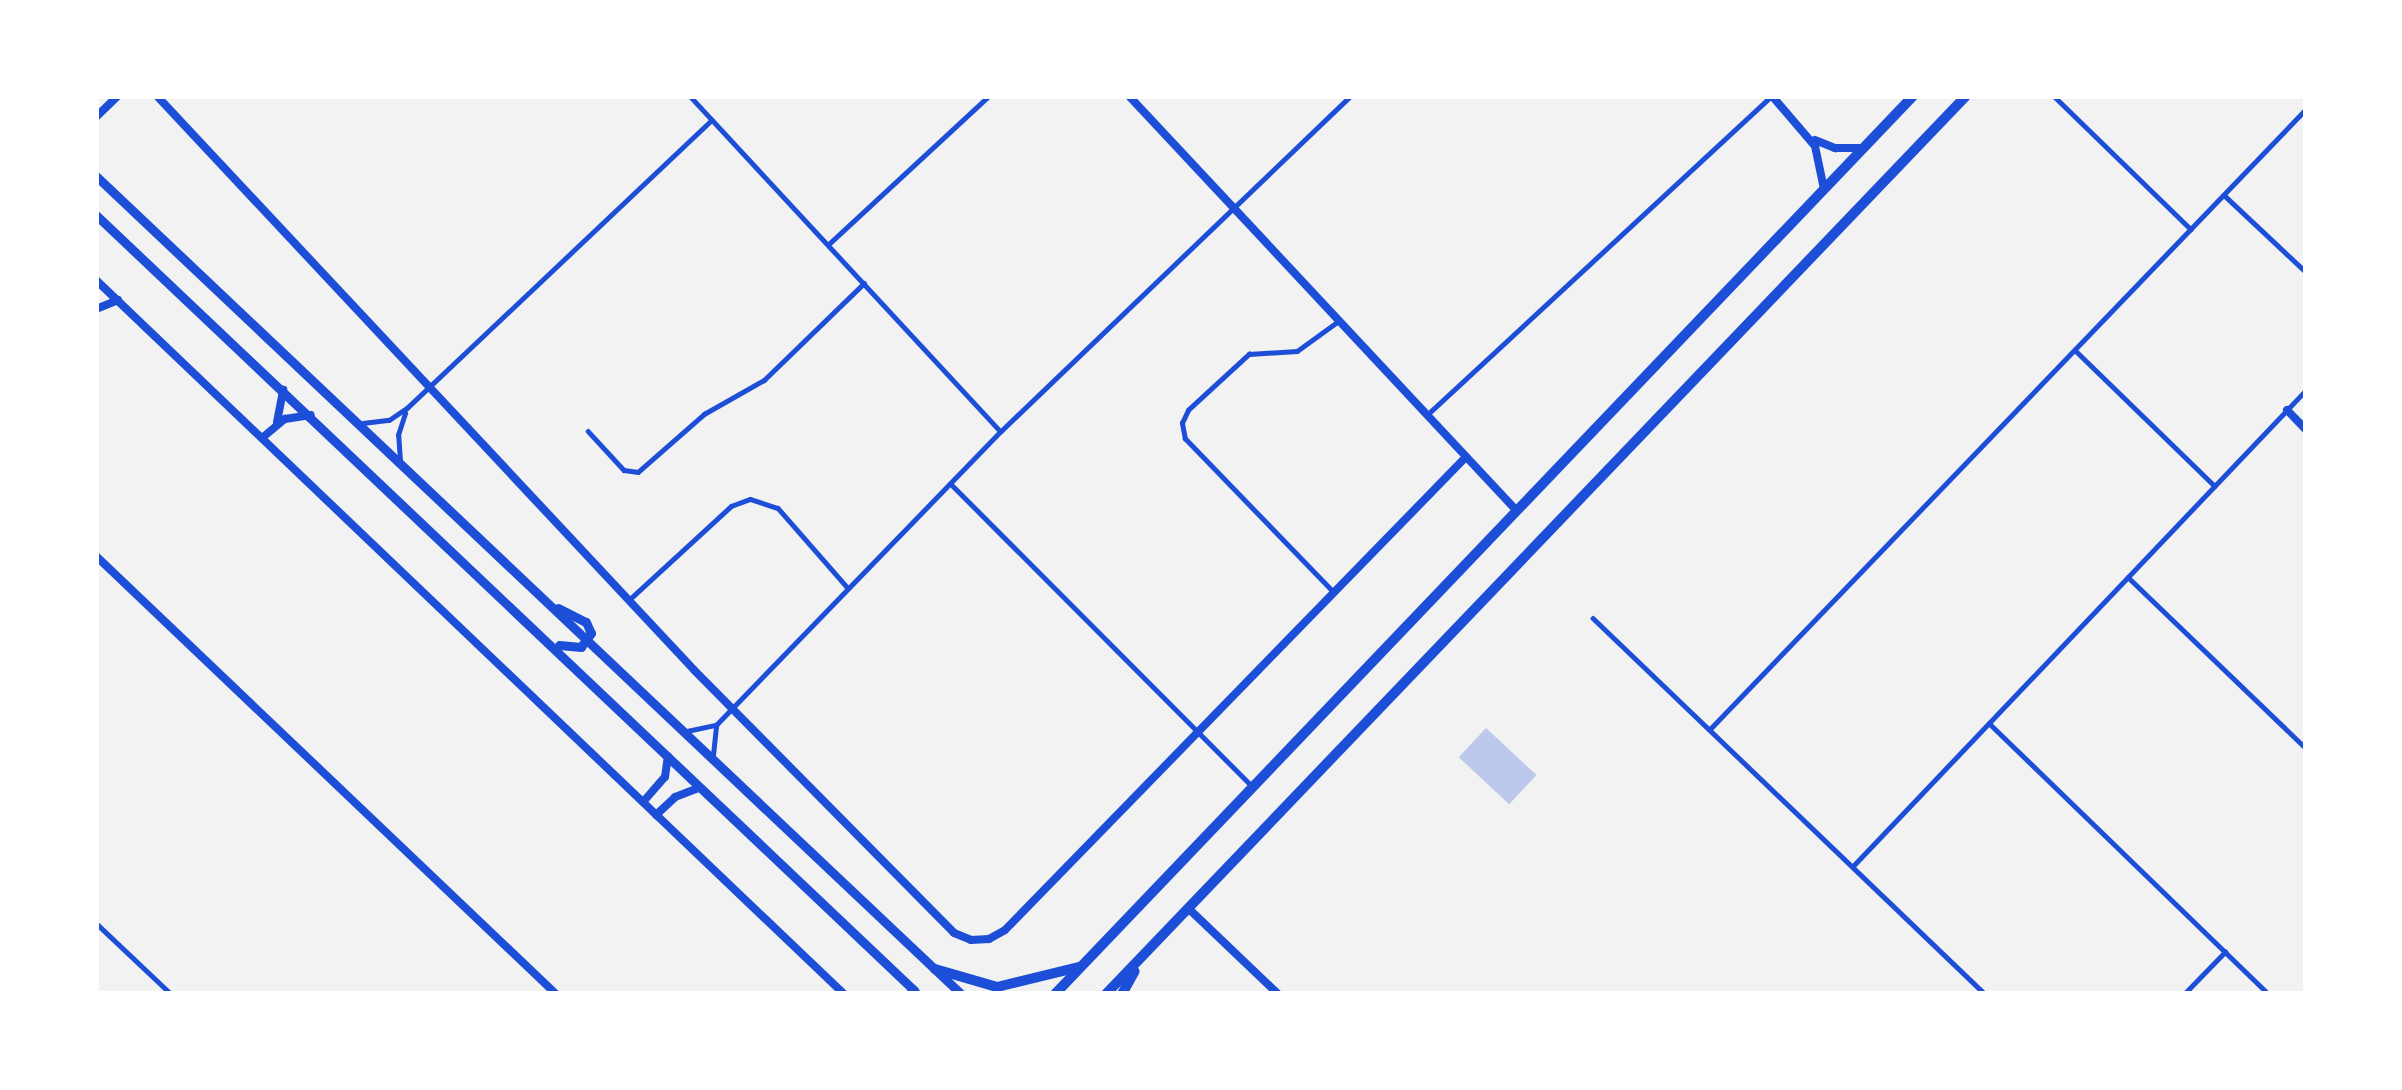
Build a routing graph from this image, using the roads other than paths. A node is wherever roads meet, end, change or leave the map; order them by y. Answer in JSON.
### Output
{"nodes":[{"id":1,"x":118,"y":96,"type":"edge"},
{"id":2,"x":157,"y":96,"type":"edge"},
{"id":3,"x":690,"y":96,"type":"edge"},
{"id":4,"x":989,"y":96,"type":"edge"},
{"id":5,"x":1129,"y":96,"type":"edge"},
{"id":6,"x":1350,"y":96,"type":"edge"},
{"id":7,"x":1772,"y":96,"type":"edge"},
{"id":8,"x":1913,"y":96,"type":"edge"},
{"id":9,"x":1966,"y":96,"type":"edge"},
{"id":10,"x":2054,"y":96,"type":"edge"},
{"id":11,"x":2306,"y":109,"type":"edge"},
{"id":12,"x":98,"y":112,"type":"edge"},
{"id":13,"x":712,"y":120,"type":"junction"},
{"id":14,"x":1809,"y":136,"type":"junction"},
{"id":15,"x":1863,"y":148,"type":"junction"},
{"id":16,"x":96,"y":176,"type":"edge"},
{"id":17,"x":1824,"y":189,"type":"junction"},
{"id":18,"x":2224,"y":195,"type":"junction"},
{"id":19,"x":1231,"y":206,"type":"junction"},
{"id":20,"x":96,"y":214,"type":"edge"},
{"id":21,"x":2191,"y":229,"type":"junction"},
{"id":22,"x":828,"y":244,"type":"junction"},
{"id":23,"x":2306,"y":272,"type":"edge"},
{"id":24,"x":96,"y":280,"type":"edge"},
{"id":25,"x":864,"y":283,"type":"junction"},
{"id":26,"x":118,"y":300,"type":"junction"},
{"id":27,"x":96,"y":309,"type":"edge"},
{"id":28,"x":1339,"y":321,"type":"junction"},
{"id":29,"x":2075,"y":350,"type":"junction"},
{"id":30,"x":283,"y":388,"type":"junction"},
{"id":31,"x":429,"y":388,"type":"junction"},
{"id":32,"x":2306,"y":391,"type":"edge"},
{"id":33,"x":407,"y":408,"type":"junction"},
{"id":34,"x":2287,"y":410,"type":"junction"},
{"id":35,"x":1427,"y":415,"type":"junction"},
{"id":36,"x":313,"y":416,"type":"junction"},
{"id":37,"x":277,"y":423,"type":"junction"},
{"id":38,"x":357,"y":423,"type":"junction"},
{"id":39,"x":2306,"y":430,"type":"edge"},
{"id":40,"x":588,"y":431,"type":"dead end"},
{"id":41,"x":1001,"y":431,"type":"junction"},
{"id":42,"x":262,"y":438,"type":"junction"},
{"id":43,"x":1466,"y":457,"type":"junction"},
{"id":44,"x":400,"y":464,"type":"junction"},
{"id":45,"x":951,"y":484,"type":"junction"},
{"id":46,"x":2215,"y":486,"type":"junction"},
{"id":47,"x":1516,"y":510,"type":"junction"},
{"id":48,"x":96,"y":556,"type":"edge"},
{"id":49,"x":2128,"y":577,"type":"junction"},
{"id":50,"x":848,"y":588,"type":"junction"},
{"id":51,"x":1333,"y":592,"type":"junction"},
{"id":52,"x":628,"y":601,"type":"junction"},
{"id":53,"x":1593,"y":618,"type":"dead end"},
{"id":54,"x":548,"y":640,"type":"junction"},
{"id":55,"x":588,"y":641,"type":"junction"},
{"id":56,"x":731,"y":708,"type":"junction"},
{"id":57,"x":1989,"y":723,"type":"junction"},
{"id":58,"x":716,"y":725,"type":"junction"},
{"id":59,"x":1711,"y":729,"type":"junction"},
{"id":60,"x":682,"y":730,"type":"junction"},
{"id":61,"x":1198,"y":731,"type":"junction"},
{"id":62,"x":2306,"y":748,"type":"edge"},
{"id":63,"x":668,"y":754,"type":"junction"},
{"id":64,"x":713,"y":759,"type":"junction"},
{"id":65,"x":1252,"y":786,"type":"junction"},
{"id":66,"x":703,"y":788,"type":"junction"},
{"id":67,"x":643,"y":802,"type":"junction"},
{"id":68,"x":656,"y":815,"type":"junction"},
{"id":69,"x":1852,"y":866,"type":"junction"},
{"id":70,"x":1190,"y":909,"type":"junction"},
{"id":71,"x":96,"y":923,"type":"edge"},
{"id":72,"x":2225,"y":952,"type":"junction"},
{"id":73,"x":1144,"y":954,"type":"junction"},
{"id":74,"x":1082,"y":966,"type":"junction"},
{"id":75,"x":935,"y":969,"type":"junction"},
{"id":76,"x":915,"y":992,"type":"edge"},
{"id":77,"x":171,"y":994,"type":"edge"},
{"id":78,"x":556,"y":994,"type":"edge"},
{"id":79,"x":844,"y":994,"type":"edge"},
{"id":80,"x":961,"y":994,"type":"edge"},
{"id":81,"x":1055,"y":994,"type":"edge"},
{"id":82,"x":1106,"y":994,"type":"edge"},
{"id":83,"x":1122,"y":994,"type":"edge"},
{"id":84,"x":1278,"y":994,"type":"edge"},
{"id":85,"x":1985,"y":994,"type":"edge"},
{"id":86,"x":2184,"y":994,"type":"edge"},
{"id":87,"x":2269,"y":994,"type":"edge"}],
"edges":[{"from":1,"to":12,"type":"street"},
{"from":2,"to":31,"type":"street"},
{"from":3,"to":13,"type":"lane"},
{"from":4,"to":22,"type":"lane"},
{"from":5,"to":19,"type":"street"},
{"from":6,"to":19,"type":"lane"},
{"from":7,"to":14,"type":"street"},
{"from":7,"to":35,"type":"lane"},
{"from":8,"to":15,"type":"main road"},
{"from":9,"to":70,"type":"main road"},
{"from":10,"to":21,"type":"lane"},
{"from":11,"to":18,"type":"lane"},
{"from":13,"to":22,"type":"lane"},
{"from":13,"to":31,"type":"lane"},
{"from":14,"to":15,"type":"street"},
{"from":14,"to":17,"type":"street"},
{"from":15,"to":17,"type":"main road"},
{"from":16,"to":38,"type":"street"},
{"from":17,"to":47,"type":"main road"},
{"from":18,"to":21,"type":"lane"},
{"from":18,"to":23,"type":"lane"},
{"from":19,"to":28,"type":"street"},
{"from":19,"to":41,"type":"lane"},
{"from":20,"to":30,"type":"street"},
{"from":21,"to":29,"type":"lane"},
{"from":22,"to":25,"type":"lane"},
{"from":24,"to":26,"type":"street"},
{"from":25,"to":40,"type":"lane"},
{"from":25,"to":41,"type":"lane"},
{"from":26,"to":27,"type":"street"},
{"from":26,"to":42,"type":"street"},
{"from":28,"to":35,"type":"street"},
{"from":28,"to":51,"type":"lane"},
{"from":29,"to":46,"type":"lane"},
{"from":29,"to":59,"type":"lane"},
{"from":30,"to":36,"type":"street"},
{"from":30,"to":37,"type":"street"},
{"from":31,"to":33,"type":"lane"},
{"from":31,"to":52,"type":"street"},
{"from":32,"to":34,"type":"lane"},
{"from":33,"to":38,"type":"lane"},
{"from":33,"to":44,"type":"lane"},
{"from":34,"to":39,"type":"street"},
{"from":34,"to":46,"type":"lane"},
{"from":35,"to":43,"type":"street"},
{"from":36,"to":37,"type":"street"},
{"from":36,"to":54,"type":"street"},
{"from":37,"to":42,"type":"street"},
{"from":38,"to":44,"type":"street"},
{"from":41,"to":45,"type":"lane"},
{"from":42,"to":67,"type":"street"},
{"from":43,"to":47,"type":"street"},
{"from":43,"to":51,"type":"street"},
{"from":44,"to":55,"type":"street"},
{"from":45,"to":50,"type":"lane"},
{"from":45,"to":61,"type":"lane"},
{"from":46,"to":49,"type":"lane"},
{"from":47,"to":65,"type":"main road"},
{"from":48,"to":78,"type":"street"},
{"from":49,"to":57,"type":"lane"},
{"from":49,"to":62,"type":"lane"},
{"from":50,"to":52,"type":"lane"},
{"from":50,"to":56,"type":"lane"},
{"from":51,"to":61,"type":"street"},
{"from":52,"to":56,"type":"street"},
{"from":53,"to":59,"type":"lane"},
{"from":54,"to":55,"type":"street"},
{"from":54,"to":63,"type":"street"},
{"from":55,"to":60,"type":"street"},
{"from":56,"to":58,"type":"lane"},
{"from":56,"to":61,"type":"street"},
{"from":57,"to":69,"type":"lane"},
{"from":57,"to":72,"type":"lane"},
{"from":58,"to":60,"type":"lane"},
{"from":58,"to":64,"type":"lane"},
{"from":59,"to":69,"type":"lane"},
{"from":60,"to":64,"type":"street"},
{"from":61,"to":65,"type":"lane"},
{"from":63,"to":66,"type":"street"},
{"from":63,"to":67,"type":"street"},
{"from":64,"to":75,"type":"street"},
{"from":65,"to":74,"type":"main road"},
{"from":66,"to":68,"type":"street"},
{"from":66,"to":76,"type":"street"},
{"from":67,"to":68,"type":"street"},
{"from":68,"to":79,"type":"street"},
{"from":69,"to":85,"type":"lane"},
{"from":70,"to":73,"type":"main road"},
{"from":70,"to":84,"type":"street"},
{"from":71,"to":77,"type":"lane"},
{"from":72,"to":86,"type":"lane"},
{"from":72,"to":87,"type":"lane"},
{"from":73,"to":82,"type":"main road"},
{"from":73,"to":83,"type":"main road"},
{"from":74,"to":75,"type":"main road"},
{"from":74,"to":81,"type":"main road"},
{"from":75,"to":80,"type":"street"}]}
